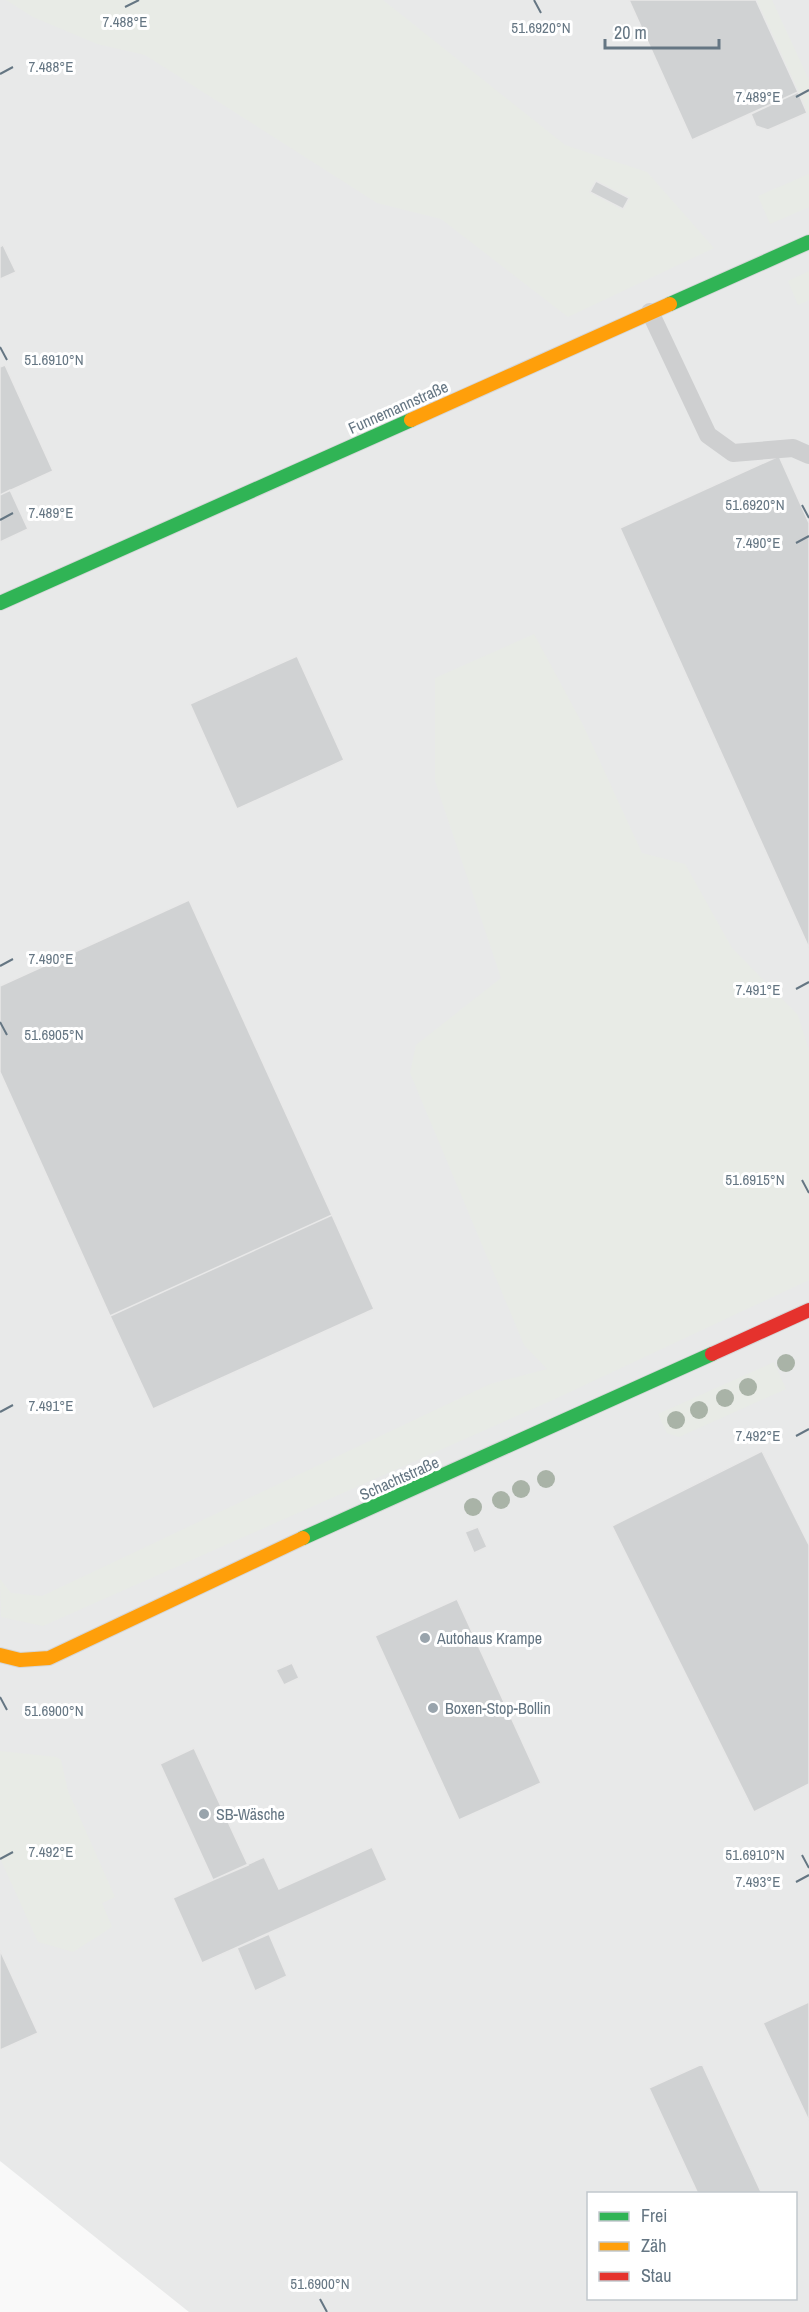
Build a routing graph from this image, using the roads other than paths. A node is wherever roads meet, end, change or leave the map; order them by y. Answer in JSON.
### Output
{"nodes":[{"id":1,"x":809,"y":242,"type":"edge"},
{"id":2,"x":650,"y":312,"type":"junction"},
{"id":3,"x":809,"y":455,"type":"edge"},
{"id":4,"x":0,"y":603,"type":"edge"},
{"id":5,"x":809,"y":1310,"type":"edge"},
{"id":6,"x":0,"y":1654,"type":"edge"}],
"edges":[{"from":1,"to":2,"type":"street","name":"Funnemannstraße"},
{"from":2,"to":3,"type":"lane"},
{"from":2,"to":4,"type":"street","name":"Funnemannstraße"},
{"from":5,"to":6,"type":"street","name":"Schachtstraße"}]}
